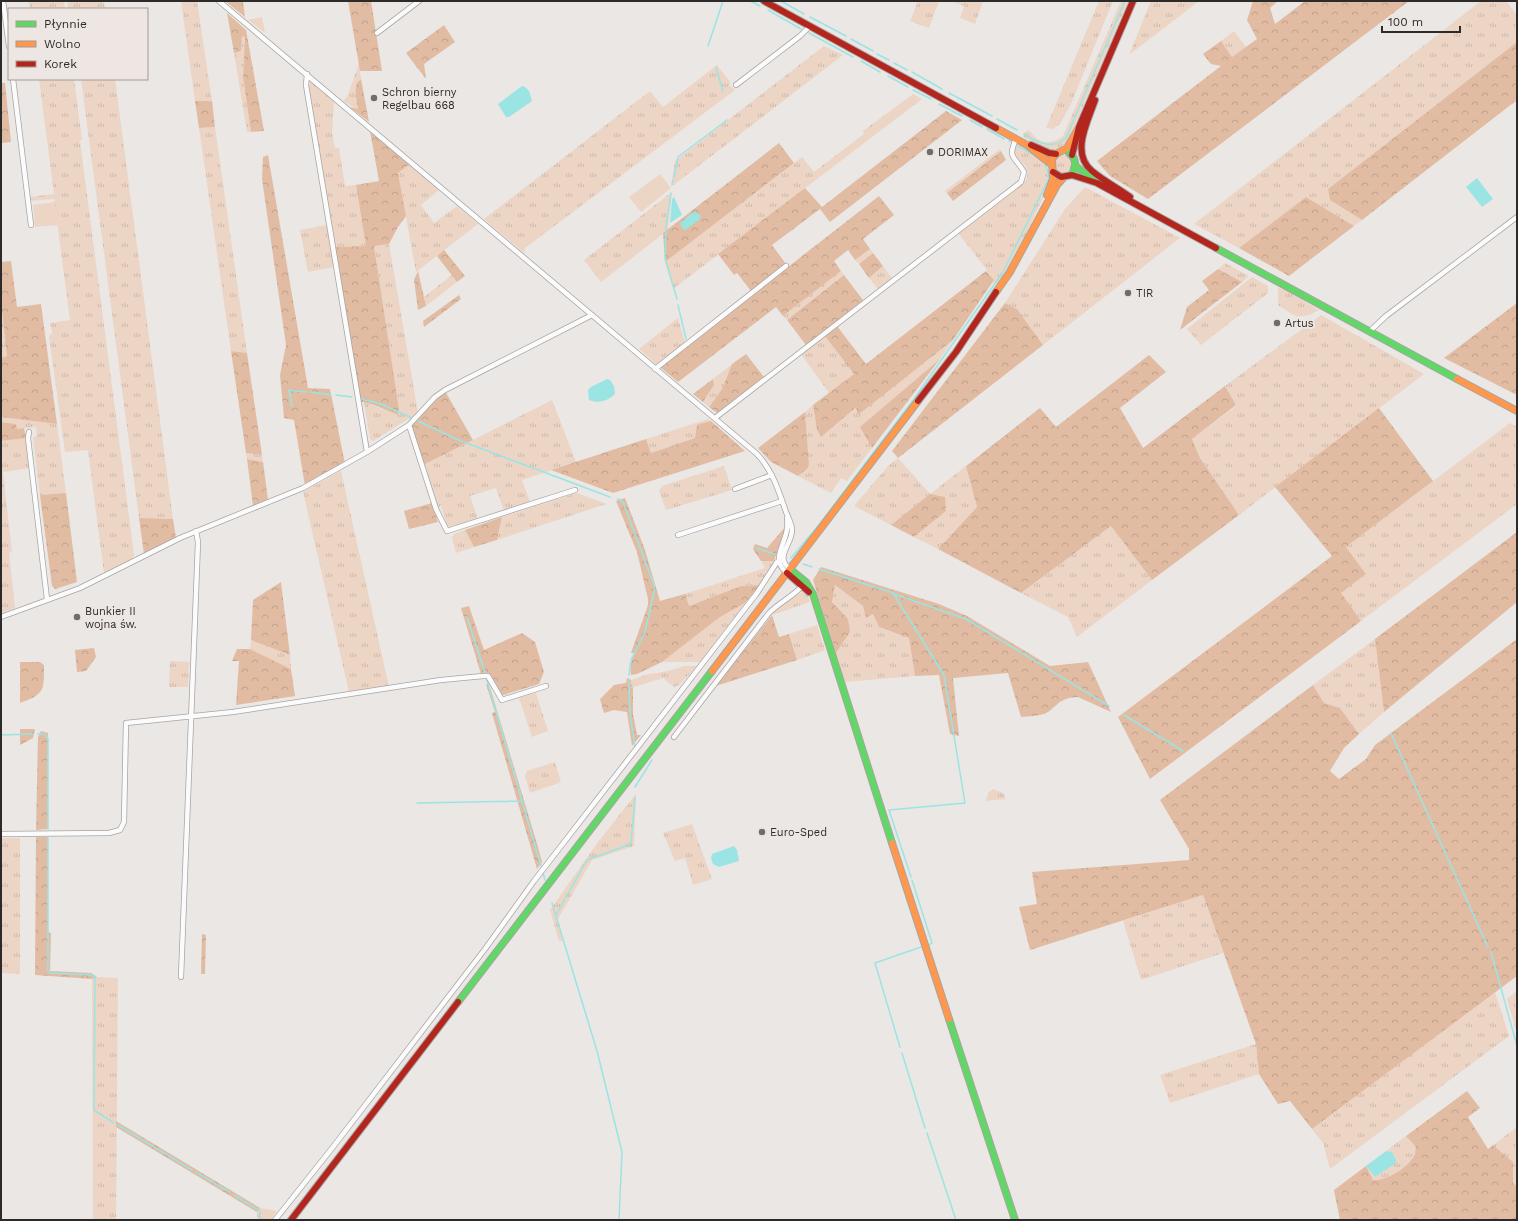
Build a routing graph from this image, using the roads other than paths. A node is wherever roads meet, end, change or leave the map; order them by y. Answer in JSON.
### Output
{"nodes":[{"id":1,"x":3,"y":1,"type":"edge"},
{"id":2,"x":219,"y":1,"type":"edge"},
{"id":3,"x":419,"y":1,"type":"edge"},
{"id":4,"x":764,"y":1,"type":"edge"},
{"id":5,"x":1133,"y":1,"type":"edge"},
{"id":6,"x":810,"y":26,"type":"junction"},
{"id":7,"x":377,"y":33,"type":"dead end"},
{"id":8,"x":8,"y":38,"type":"edge"},
{"id":9,"x":307,"y":74,"type":"junction"},
{"id":10,"x":13,"y":80,"type":"edge"},
{"id":11,"x":736,"y":85,"type":"dead end"},
{"id":12,"x":1097,"y":86,"type":"junction"},
{"id":13,"x":1079,"y":128,"type":"junction"},
{"id":14,"x":1016,"y":139,"type":"junction"},
{"id":15,"x":1027,"y":145,"type":"junction"},
{"id":16,"x":1059,"y":153,"type":"junction"},
{"id":17,"x":1072,"y":156,"type":"junction"},
{"id":18,"x":1050,"y":164,"type":"junction"},
{"id":19,"x":1076,"y":166,"type":"junction"},
{"id":20,"x":1053,"y":172,"type":"junction"},
{"id":21,"x":1072,"y":175,"type":"junction"},
{"id":22,"x":1064,"y":177,"type":"junction"},
{"id":23,"x":1097,"y":183,"type":"junction"},
{"id":24,"x":1135,"y":203,"type":"junction"},
{"id":25,"x":1041,"y":214,"type":"junction"},
{"id":26,"x":1517,"y":217,"type":"edge"},
{"id":27,"x":31,"y":225,"type":"dead end"},
{"id":28,"x":786,"y":266,"type":"dead end"},
{"id":29,"x":592,"y":315,"type":"junction"},
{"id":30,"x":1370,"y":331,"type":"junction"},
{"id":31,"x":655,"y":368,"type":"junction"},
{"id":32,"x":1517,"y":411,"type":"edge"},
{"id":33,"x":715,"y":418,"type":"junction"},
{"id":34,"x":409,"y":425,"type":"junction"},
{"id":35,"x":29,"y":432,"type":"dead end"},
{"id":36,"x":367,"y":452,"type":"junction"},
{"id":37,"x":772,"y":475,"type":"junction"},
{"id":38,"x":735,"y":489,"type":"dead end"},
{"id":39,"x":575,"y":490,"type":"dead end"},
{"id":40,"x":782,"y":501,"type":"junction"},
{"id":41,"x":196,"y":531,"type":"junction"},
{"id":42,"x":678,"y":535,"type":"dead end"},
{"id":43,"x":781,"y":560,"type":"junction"},
{"id":44,"x":789,"y":571,"type":"junction"},
{"id":45,"x":804,"y":584,"type":"junction"},
{"id":46,"x":47,"y":599,"type":"junction"},
{"id":47,"x":1,"y":617,"type":"edge"},
{"id":48,"x":546,"y":686,"type":"dead end"},
{"id":49,"x":190,"y":717,"type":"junction"},
{"id":50,"x":674,"y":737,"type":"dead end"},
{"id":51,"x":1,"y":834,"type":"edge"},
{"id":52,"x":181,"y":977,"type":"dead end"},
{"id":53,"x":275,"y":1220,"type":"edge"},
{"id":54,"x":291,"y":1220,"type":"edge"},
{"id":55,"x":1015,"y":1220,"type":"edge"}],
"edges":[{"from":1,"to":8,"type":"street"},
{"from":2,"to":9,"type":"street"},
{"from":3,"to":7,"type":"street"},
{"from":4,"to":6,"type":"main road"},
{"from":5,"to":12,"type":"main road"},
{"from":6,"to":11,"type":"street"},
{"from":6,"to":14,"type":"main road"},
{"from":9,"to":29,"type":"street"},
{"from":9,"to":36,"type":"street"},
{"from":10,"to":27,"type":"street"},
{"from":12,"to":13,"type":"main road"},
{"from":12,"to":24,"type":"main road"},
{"from":13,"to":16,"type":"main road"},
{"from":13,"to":17,"type":"main road"},
{"from":14,"to":15,"type":"main road"},
{"from":14,"to":33,"type":"street"},
{"from":15,"to":16,"type":"main road"},
{"from":15,"to":18,"type":"main road"},
{"from":16,"to":17,"type":"main road"},
{"from":16,"to":18,"type":"main road"},
{"from":17,"to":19,"type":"main road"},
{"from":18,"to":20,"type":"main road"},
{"from":19,"to":21,"type":"main road"},
{"from":19,"to":23,"type":"main road"},
{"from":20,"to":22,"type":"main road"},
{"from":20,"to":25,"type":"main road"},
{"from":21,"to":22,"type":"main road"},
{"from":21,"to":23,"type":"main road"},
{"from":22,"to":25,"type":"main road"},
{"from":23,"to":24,"type":"main road"},
{"from":24,"to":30,"type":"main road"},
{"from":25,"to":44,"type":"main road"},
{"from":26,"to":30,"type":"street"},
{"from":28,"to":31,"type":"street"},
{"from":29,"to":31,"type":"street"},
{"from":29,"to":34,"type":"street"},
{"from":30,"to":32,"type":"main road"},
{"from":31,"to":33,"type":"street"},
{"from":33,"to":37,"type":"street"},
{"from":34,"to":36,"type":"street"},
{"from":34,"to":39,"type":"street"},
{"from":35,"to":46,"type":"street"},
{"from":36,"to":41,"type":"street"},
{"from":37,"to":38,"type":"street"},
{"from":37,"to":40,"type":"street"},
{"from":40,"to":42,"type":"street"},
{"from":40,"to":43,"type":"street"},
{"from":41,"to":46,"type":"street"},
{"from":41,"to":49,"type":"street"},
{"from":43,"to":44,"type":"street"},
{"from":43,"to":53,"type":"street"},
{"from":44,"to":45,"type":"main road"},
{"from":44,"to":54,"type":"main road"},
{"from":45,"to":50,"type":"street"},
{"from":45,"to":55,"type":"main road"},
{"from":46,"to":47,"type":"street"},
{"from":48,"to":49,"type":"street"},
{"from":49,"to":51,"type":"street"},
{"from":49,"to":52,"type":"street"}]}
